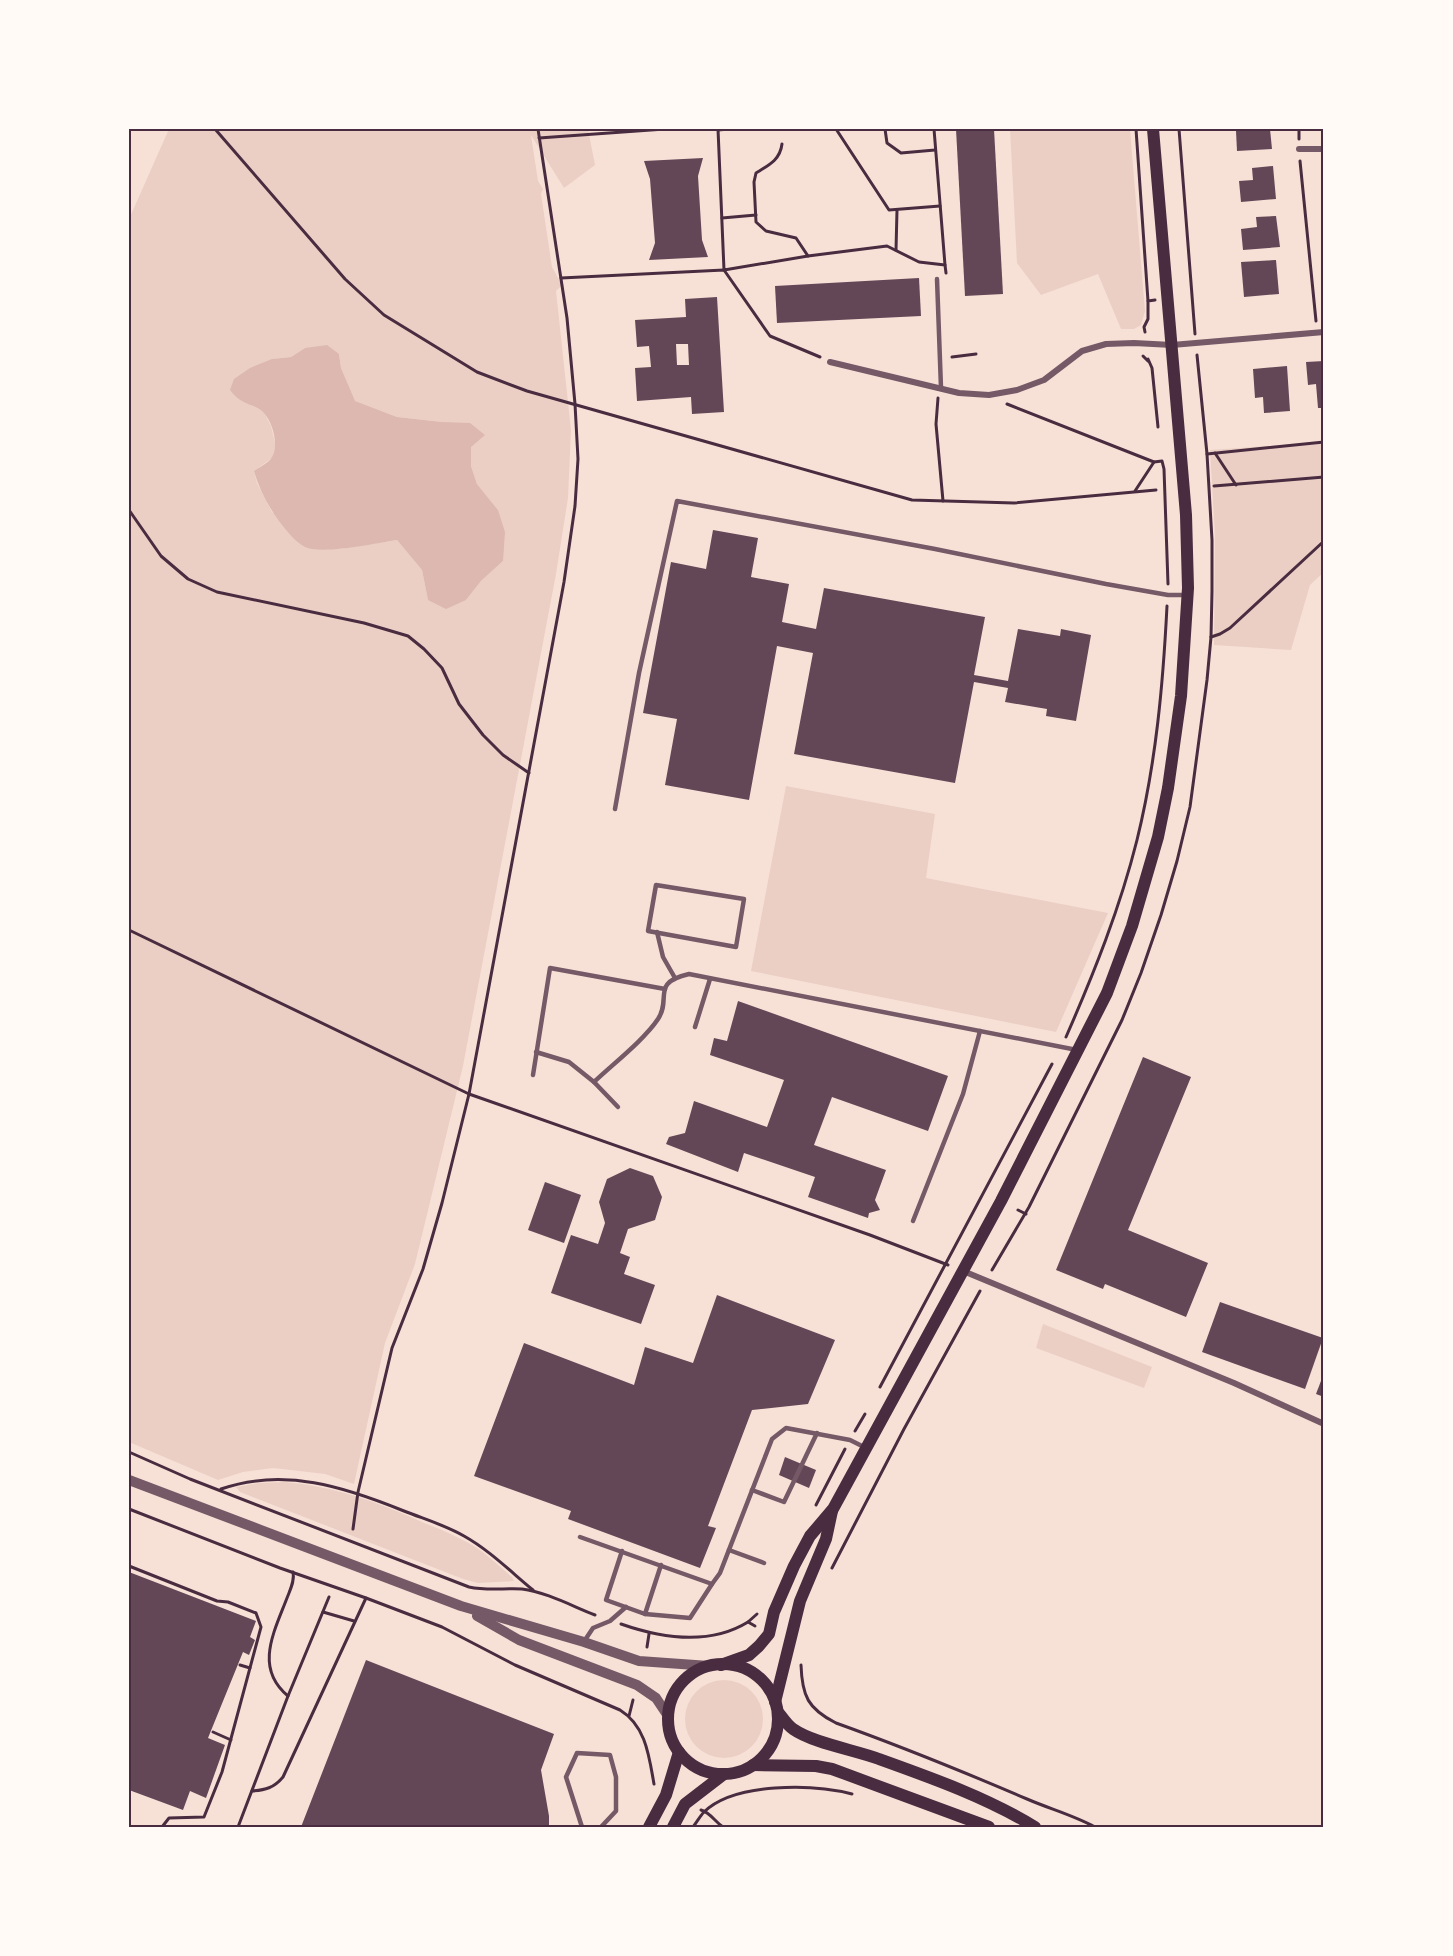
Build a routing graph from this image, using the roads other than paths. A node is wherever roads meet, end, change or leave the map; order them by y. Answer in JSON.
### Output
{"nodes":[{"id":1,"x":1153,"y":129,"type":"edge"},
{"id":2,"x":1299,"y":149,"type":"road end"},
{"id":3,"x":1324,"y":149,"type":"edge"},
{"id":4,"x":937,"y":279,"type":"dead end"},
{"id":5,"x":1320,"y":332,"type":"edge"},
{"id":6,"x":1172,"y":345,"type":"junction"},
{"id":7,"x":830,"y":362,"type":"road end"},
{"id":8,"x":941,"y":388,"type":"junction"},
{"id":9,"x":1188,"y":595,"type":"junction"},
{"id":10,"x":615,"y":808,"type":"dead end"},
{"id":11,"x":657,"y":932,"type":"junction"},
{"id":12,"x":675,"y":978,"type":"junction"},
{"id":13,"x":710,"y":979,"type":"junction"},
{"id":14,"x":665,"y":989,"type":"junction"},
{"id":15,"x":695,"y":1027,"type":"dead end"},
{"id":16,"x":980,"y":1031,"type":"junction"},
{"id":17,"x":1080,"y":1050,"type":"junction"},
{"id":18,"x":536,"y":1052,"type":"junction"},
{"id":19,"x":533,"y":1075,"type":"dead end"},
{"id":20,"x":594,"y":1082,"type":"junction"},
{"id":21,"x":618,"y":1107,"type":"dead end"},
{"id":22,"x":913,"y":1221,"type":"dead end"},
{"id":23,"x":963,"y":1271,"type":"junction"},
{"id":24,"x":1324,"y":1424,"type":"edge"},
{"id":25,"x":817,"y":1433,"type":"junction"},
{"id":26,"x":866,"y":1448,"type":"junction"},
{"id":27,"x":129,"y":1480,"type":"edge"},
{"id":28,"x":752,"y":1490,"type":"junction"},
{"id":29,"x":833,"y":1509,"type":"junction"},
{"id":30,"x":580,"y":1537,"type":"dead end"},
{"id":31,"x":729,"y":1550,"type":"junction"},
{"id":32,"x":622,"y":1551,"type":"junction"},
{"id":33,"x":764,"y":1563,"type":"dead end"},
{"id":34,"x":661,"y":1565,"type":"junction"},
{"id":35,"x":712,"y":1584,"type":"junction"},
{"id":36,"x":461,"y":1606,"type":"junction"},
{"id":37,"x":626,"y":1607,"type":"junction"},
{"id":38,"x":645,"y":1614,"type":"junction"},
{"id":39,"x":584,"y":1642,"type":"junction"},
{"id":40,"x":715,"y":1665,"type":"junction"},
{"id":41,"x":776,"y":1707,"type":"junction"},
{"id":42,"x":668,"y":1716,"type":"junction"},
{"id":43,"x":679,"y":1752,"type":"junction"},
{"id":44,"x":753,"y":1765,"type":"junction"},
{"id":45,"x":724,"y":1774,"type":"junction"},
{"id":46,"x":582,"y":1827,"type":"edge"},
{"id":47,"x":601,"y":1827,"type":"edge"},
{"id":48,"x":649,"y":1827,"type":"edge"},
{"id":49,"x":673,"y":1827,"type":"edge"},
{"id":50,"x":989,"y":1827,"type":"edge"},
{"id":51,"x":1035,"y":1827,"type":"edge"}],
"edges":[{"from":1,"to":6,"type":"main road"},
{"from":2,"to":3,"type":"street"},
{"from":4,"to":8,"type":"lane"},
{"from":5,"to":6,"type":"street"},
{"from":6,"to":8,"type":"street"},
{"from":6,"to":9,"type":"main road"},
{"from":7,"to":8,"type":"street"},
{"from":9,"to":10,"type":"lane"},
{"from":9,"to":17,"type":"main road"},
{"from":11,"to":11,"type":"lane"},
{"from":11,"to":12,"type":"lane"},
{"from":12,"to":13,"type":"lane"},
{"from":12,"to":14,"type":"lane"},
{"from":13,"to":15,"type":"lane"},
{"from":13,"to":16,"type":"lane"},
{"from":14,"to":18,"type":"lane"},
{"from":14,"to":20,"type":"lane"},
{"from":16,"to":17,"type":"lane"},
{"from":16,"to":22,"type":"lane"},
{"from":17,"to":23,"type":"main road"},
{"from":18,"to":19,"type":"lane"},
{"from":18,"to":20,"type":"lane"},
{"from":20,"to":21,"type":"lane"},
{"from":23,"to":24,"type":"street"},
{"from":23,"to":26,"type":"main road"},
{"from":25,"to":26,"type":"lane"},
{"from":25,"to":28,"type":"lane"},
{"from":25,"to":28,"type":"lane"},
{"from":26,"to":29,"type":"main road"},
{"from":27,"to":36,"type":"street"},
{"from":28,"to":31,"type":"lane"},
{"from":29,"to":40,"type":"main road"},
{"from":29,"to":41,"type":"main road"},
{"from":30,"to":32,"type":"lane"},
{"from":31,"to":33,"type":"lane"},
{"from":31,"to":35,"type":"lane"},
{"from":32,"to":34,"type":"lane"},
{"from":32,"to":37,"type":"lane"},
{"from":34,"to":35,"type":"lane"},
{"from":34,"to":38,"type":"lane"},
{"from":35,"to":38,"type":"lane"},
{"from":36,"to":39,"type":"street"},
{"from":36,"to":42,"type":"street"},
{"from":37,"to":38,"type":"lane"},
{"from":37,"to":39,"type":"lane"},
{"from":39,"to":40,"type":"street"},
{"from":40,"to":41,"type":"main road"},
{"from":40,"to":42,"type":"main road"},
{"from":41,"to":44,"type":"main road"},
{"from":41,"to":51,"type":"main road"},
{"from":42,"to":43,"type":"main road"},
{"from":43,"to":45,"type":"main road"},
{"from":43,"to":48,"type":"main road"},
{"from":44,"to":45,"type":"main road"},
{"from":44,"to":50,"type":"main road"},
{"from":45,"to":49,"type":"main road"},
{"from":46,"to":47,"type":"lane"}]}
